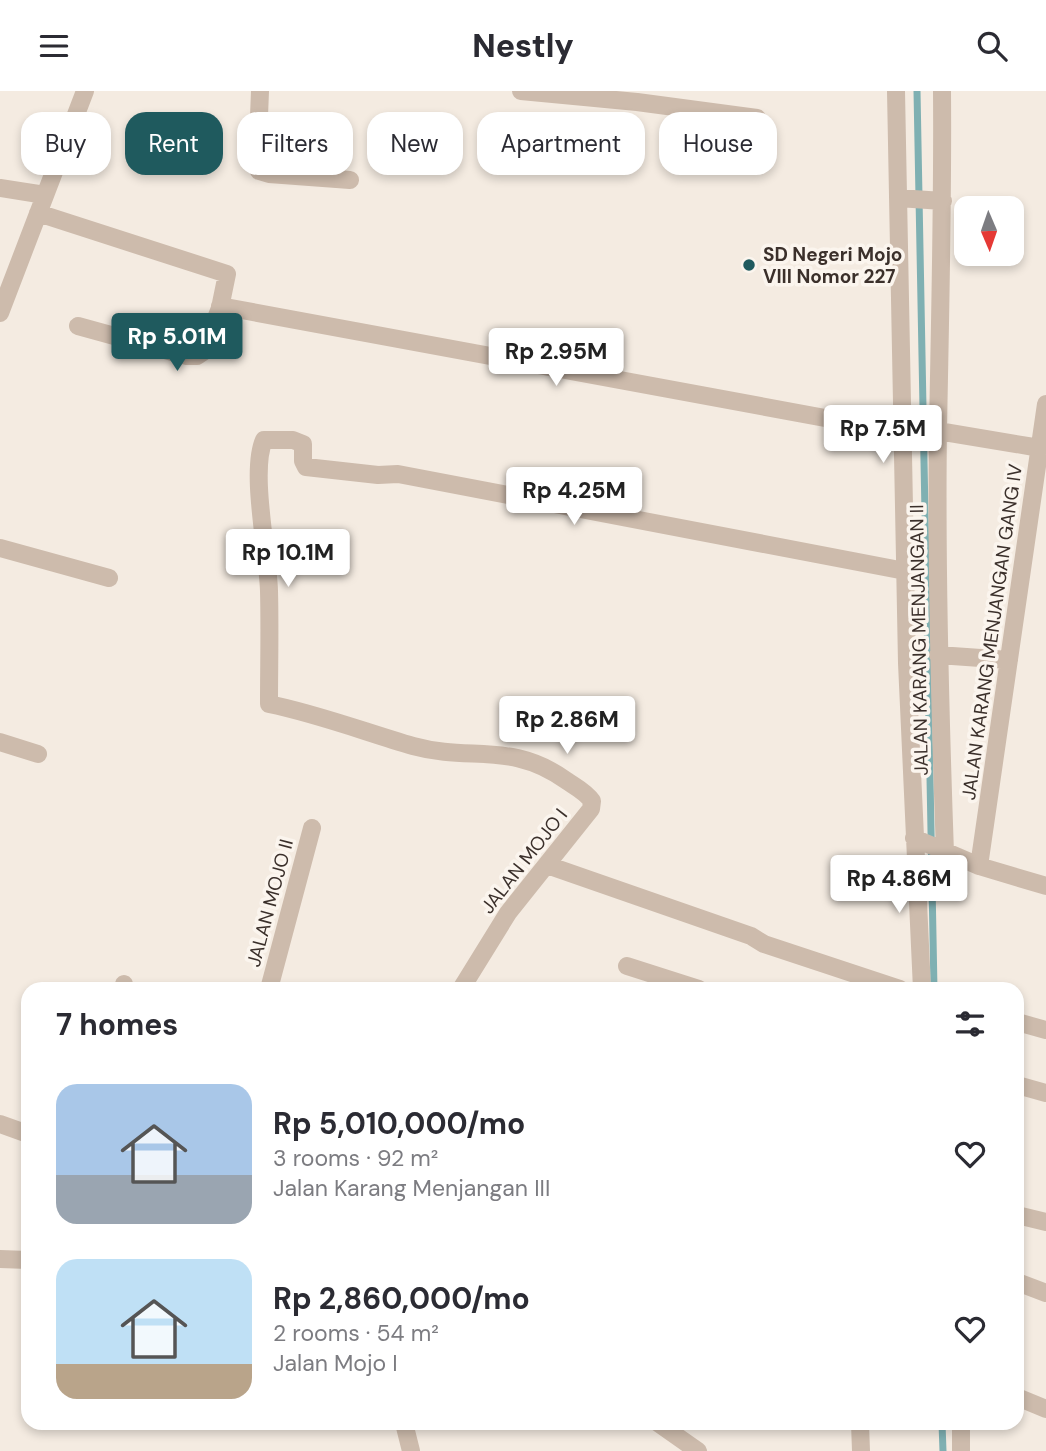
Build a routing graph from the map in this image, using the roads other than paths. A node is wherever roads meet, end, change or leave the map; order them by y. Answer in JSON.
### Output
{"nodes":[{"id":1,"x":85,"y":91,"type":"edge"},
{"id":2,"x":260,"y":91,"type":"edge"},
{"id":3,"x":522,"y":91,"type":"edge"},
{"id":4,"x":896,"y":91,"type":"edge"},
{"id":5,"x":942,"y":91,"type":"edge"},
{"id":6,"x":712,"y":112,"type":"edge"},
{"id":7,"x":350,"y":180,"type":"dead end"},
{"id":8,"x":0,"y":188,"type":"edge"},
{"id":9,"x":45,"y":195,"type":"junction"},
{"id":10,"x":901,"y":199,"type":"junction"},
{"id":11,"x":940,"y":201,"type":"junction"},
{"id":12,"x":38,"y":213,"type":"junction"},
{"id":13,"x":7,"y":275,"type":"edge"},
{"id":14,"x":220,"y":306,"type":"junction"},
{"id":15,"x":0,"y":313,"type":"edge"},
{"id":16,"x":78,"y":326,"type":"dead end"},
{"id":17,"x":1046,"y":404,"type":"edge"},
{"id":18,"x":936,"y":431,"type":"junction"},
{"id":19,"x":904,"y":432,"type":"junction"},
{"id":20,"x":1040,"y":449,"type":"junction"},
{"id":21,"x":0,"y":548,"type":"edge"},
{"id":22,"x":905,"y":571,"type":"junction"},
{"id":23,"x":109,"y":578,"type":"dead end"},
{"id":24,"x":938,"y":655,"type":"junction"},
{"id":25,"x":1009,"y":660,"type":"junction"},
{"id":26,"x":0,"y":742,"type":"edge"},
{"id":27,"x":38,"y":754,"type":"dead end"},
{"id":28,"x":312,"y":828,"type":"dead end"},
{"id":29,"x":916,"y":839,"type":"junction"},
{"id":30,"x":943,"y":851,"type":"junction"},
{"id":31,"x":547,"y":866,"type":"junction"},
{"id":32,"x":979,"y":866,"type":"junction"},
{"id":33,"x":916,"y":871,"type":"junction"},
{"id":34,"x":865,"y":872,"type":"dead end"},
{"id":35,"x":1046,"y":886,"type":"edge"},
{"id":36,"x":627,"y":966,"type":"dead end"},
{"id":37,"x":270,"y":982,"type":"edge"},
{"id":38,"x":465,"y":982,"type":"edge"},
{"id":39,"x":677,"y":982,"type":"edge"},
{"id":40,"x":879,"y":982,"type":"edge"},
{"id":41,"x":922,"y":982,"type":"edge"},
{"id":42,"x":1024,"y":1024,"type":"edge"},
{"id":43,"x":1046,"y":1030,"type":"edge"},
{"id":44,"x":1024,"y":1087,"type":"edge"},
{"id":45,"x":1046,"y":1093,"type":"edge"},
{"id":46,"x":0,"y":1124,"type":"edge"},
{"id":47,"x":21,"y":1132,"type":"edge"},
{"id":48,"x":1024,"y":1217,"type":"edge"},
{"id":49,"x":1046,"y":1222,"type":"edge"},
{"id":50,"x":0,"y":1259,"type":"edge"},
{"id":51,"x":21,"y":1259,"type":"edge"},
{"id":52,"x":1024,"y":1285,"type":"edge"},
{"id":53,"x":1046,"y":1293,"type":"edge"},
{"id":54,"x":1024,"y":1400,"type":"edge"},
{"id":55,"x":1046,"y":1409,"type":"edge"},
{"id":56,"x":406,"y":1430,"type":"edge"},
{"id":57,"x":668,"y":1430,"type":"edge"},
{"id":58,"x":860,"y":1430,"type":"edge"},
{"id":59,"x":961,"y":1430,"type":"edge"},
{"id":60,"x":411,"y":1451,"type":"edge"},
{"id":61,"x":698,"y":1451,"type":"edge"},
{"id":62,"x":861,"y":1451,"type":"edge"},
{"id":63,"x":961,"y":1451,"type":"edge"}],
"edges":[{"from":1,"to":9,"type":"street"},
{"from":2,"to":7,"type":"street"},
{"from":3,"to":6,"type":"street"},
{"from":4,"to":10,"type":"street"},
{"from":5,"to":11,"type":"street","name":"JALAN KARANG MENJANGAN II"},
{"from":8,"to":9,"type":"street"},
{"from":9,"to":12,"type":"street"},
{"from":10,"to":11,"type":"street"},
{"from":10,"to":19,"type":"street"},
{"from":11,"to":18,"type":"street","name":"JALAN KARANG MENJANGAN II"},
{"from":12,"to":13,"type":"street"},
{"from":12,"to":14,"type":"street"},
{"from":13,"to":15,"type":"street"},
{"from":14,"to":16,"type":"street"},
{"from":14,"to":19,"type":"street"},
{"from":17,"to":20,"type":"street","name":"JALAN KARANG MENJANGAN GANG IV"},
{"from":18,"to":19,"type":"street"},
{"from":18,"to":20,"type":"street"},
{"from":18,"to":24,"type":"street","name":"JALAN KARANG MENJANGAN II"},
{"from":19,"to":22,"type":"street"},
{"from":20,"to":25,"type":"street","name":"JALAN KARANG MENJANGAN GANG IV"},
{"from":21,"to":23,"type":"street"},
{"from":22,"to":29,"type":"street"},
{"from":22,"to":31,"type":"street","name":"JALAN MOJO I"},
{"from":24,"to":25,"type":"street"},
{"from":24,"to":30,"type":"street","name":"JALAN KARANG MENJANGAN II"},
{"from":25,"to":32,"type":"street","name":"JALAN KARANG MENJANGAN GANG IV"},
{"from":26,"to":27,"type":"street"},
{"from":28,"to":37,"type":"street","name":"JALAN MOJO II"},
{"from":29,"to":30,"type":"street"},
{"from":29,"to":33,"type":"street"},
{"from":30,"to":32,"type":"street"},
{"from":31,"to":38,"type":"street","name":"JALAN MOJO I"},
{"from":31,"to":40,"type":"street"},
{"from":32,"to":35,"type":"street"},
{"from":33,"to":34,"type":"street"},
{"from":33,"to":41,"type":"street"},
{"from":36,"to":39,"type":"street"},
{"from":42,"to":43,"type":"street"},
{"from":44,"to":45,"type":"street"},
{"from":46,"to":47,"type":"street"},
{"from":48,"to":49,"type":"street"},
{"from":50,"to":51,"type":"street"},
{"from":52,"to":53,"type":"street"},
{"from":54,"to":55,"type":"street"},
{"from":56,"to":60,"type":"street"},
{"from":57,"to":61,"type":"street"},
{"from":58,"to":62,"type":"street"},
{"from":59,"to":63,"type":"street"}]}
